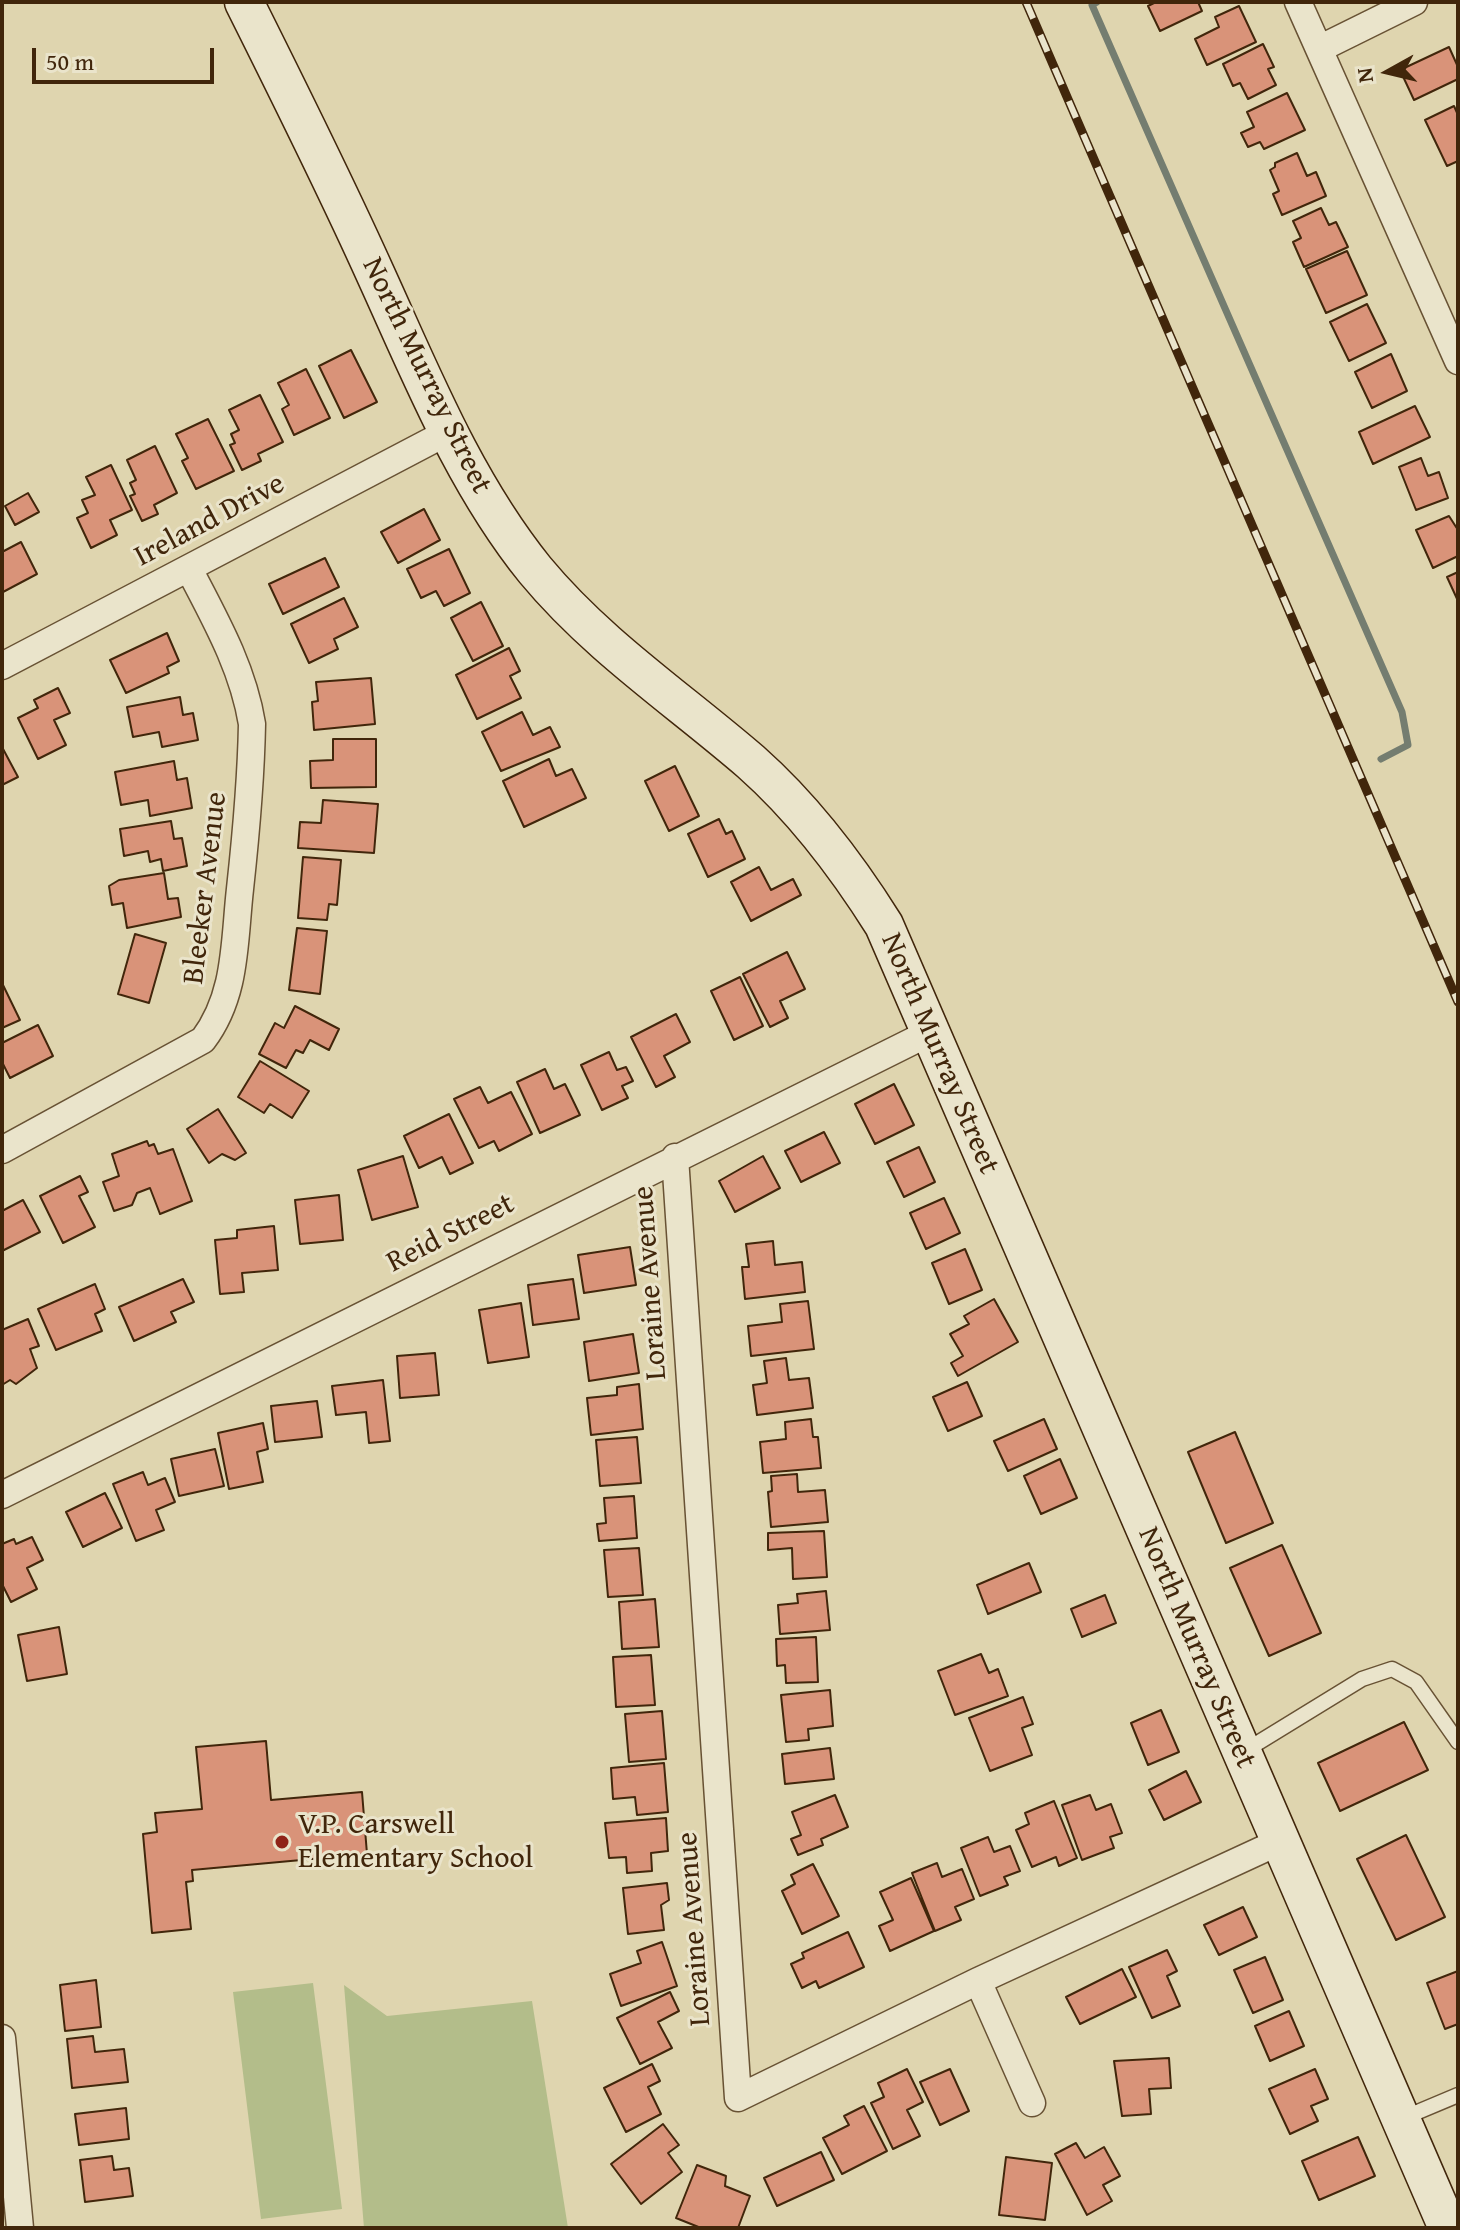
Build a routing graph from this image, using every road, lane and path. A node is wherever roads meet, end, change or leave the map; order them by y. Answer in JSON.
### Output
{"nodes":[{"id":1,"x":244,"y":2,"type":"edge"},
{"id":2,"x":1298,"y":2,"type":"edge"},
{"id":3,"x":1414,"y":2,"type":"edge"},
{"id":4,"x":1319,"y":49,"type":"junction"},
{"id":5,"x":1456,"y":352,"type":"edge"},
{"id":6,"x":448,"y":432,"type":"junction"},
{"id":7,"x":189,"y":569,"type":"junction"},
{"id":8,"x":2,"y":666,"type":"edge"},
{"id":9,"x":929,"y":1033,"type":"junction"},
{"id":10,"x":2,"y":1150,"type":"edge"},
{"id":11,"x":675,"y":1157,"type":"junction"},
{"id":12,"x":2,"y":1495,"type":"edge"},
{"id":13,"x":1458,"y":1742,"type":"edge"},
{"id":14,"x":1241,"y":1753,"type":"junction"},
{"id":15,"x":1281,"y":1841,"type":"junction"},
{"id":16,"x":978,"y":1981,"type":"junction"},
{"id":17,"x":2,"y":2038,"type":"edge"},
{"id":18,"x":1458,"y":2095,"type":"edge"},
{"id":19,"x":1032,"y":2103,"type":"dead end"},
{"id":20,"x":1401,"y":2120,"type":"junction"},
{"id":21,"x":20,"y":2228,"type":"edge"},
{"id":22,"x":1448,"y":2228,"type":"edge"}],
"edges":[{"from":1,"to":6,"type":"street","name":"North Murray Street"},
{"from":2,"to":4,"type":"street"},
{"from":3,"to":4,"type":"street"},
{"from":4,"to":5,"type":"street"},
{"from":6,"to":7,"type":"street","name":"Ireland Drive"},
{"from":6,"to":9,"type":"street","name":"North Murray Street"},
{"from":7,"to":8,"type":"street","name":"Ireland Drive"},
{"from":7,"to":10,"type":"street","name":"Bleeker Avenue"},
{"from":9,"to":11,"type":"street","name":"Reid Street"},
{"from":9,"to":14,"type":"street","name":"North Murray Street"},
{"from":11,"to":12,"type":"street","name":"Reid Street"},
{"from":11,"to":16,"type":"street","name":"Loraine Avenue"},
{"from":13,"to":14,"type":"lane"},
{"from":14,"to":15,"type":"street","name":"North Murray Street"},
{"from":15,"to":16,"type":"street","name":"Loraine Avenue"},
{"from":15,"to":20,"type":"street","name":"North Murray Street"},
{"from":16,"to":19,"type":"street"},
{"from":17,"to":21,"type":"street"},
{"from":18,"to":20,"type":"lane"},
{"from":20,"to":22,"type":"street","name":"North Murray Street"}]}
